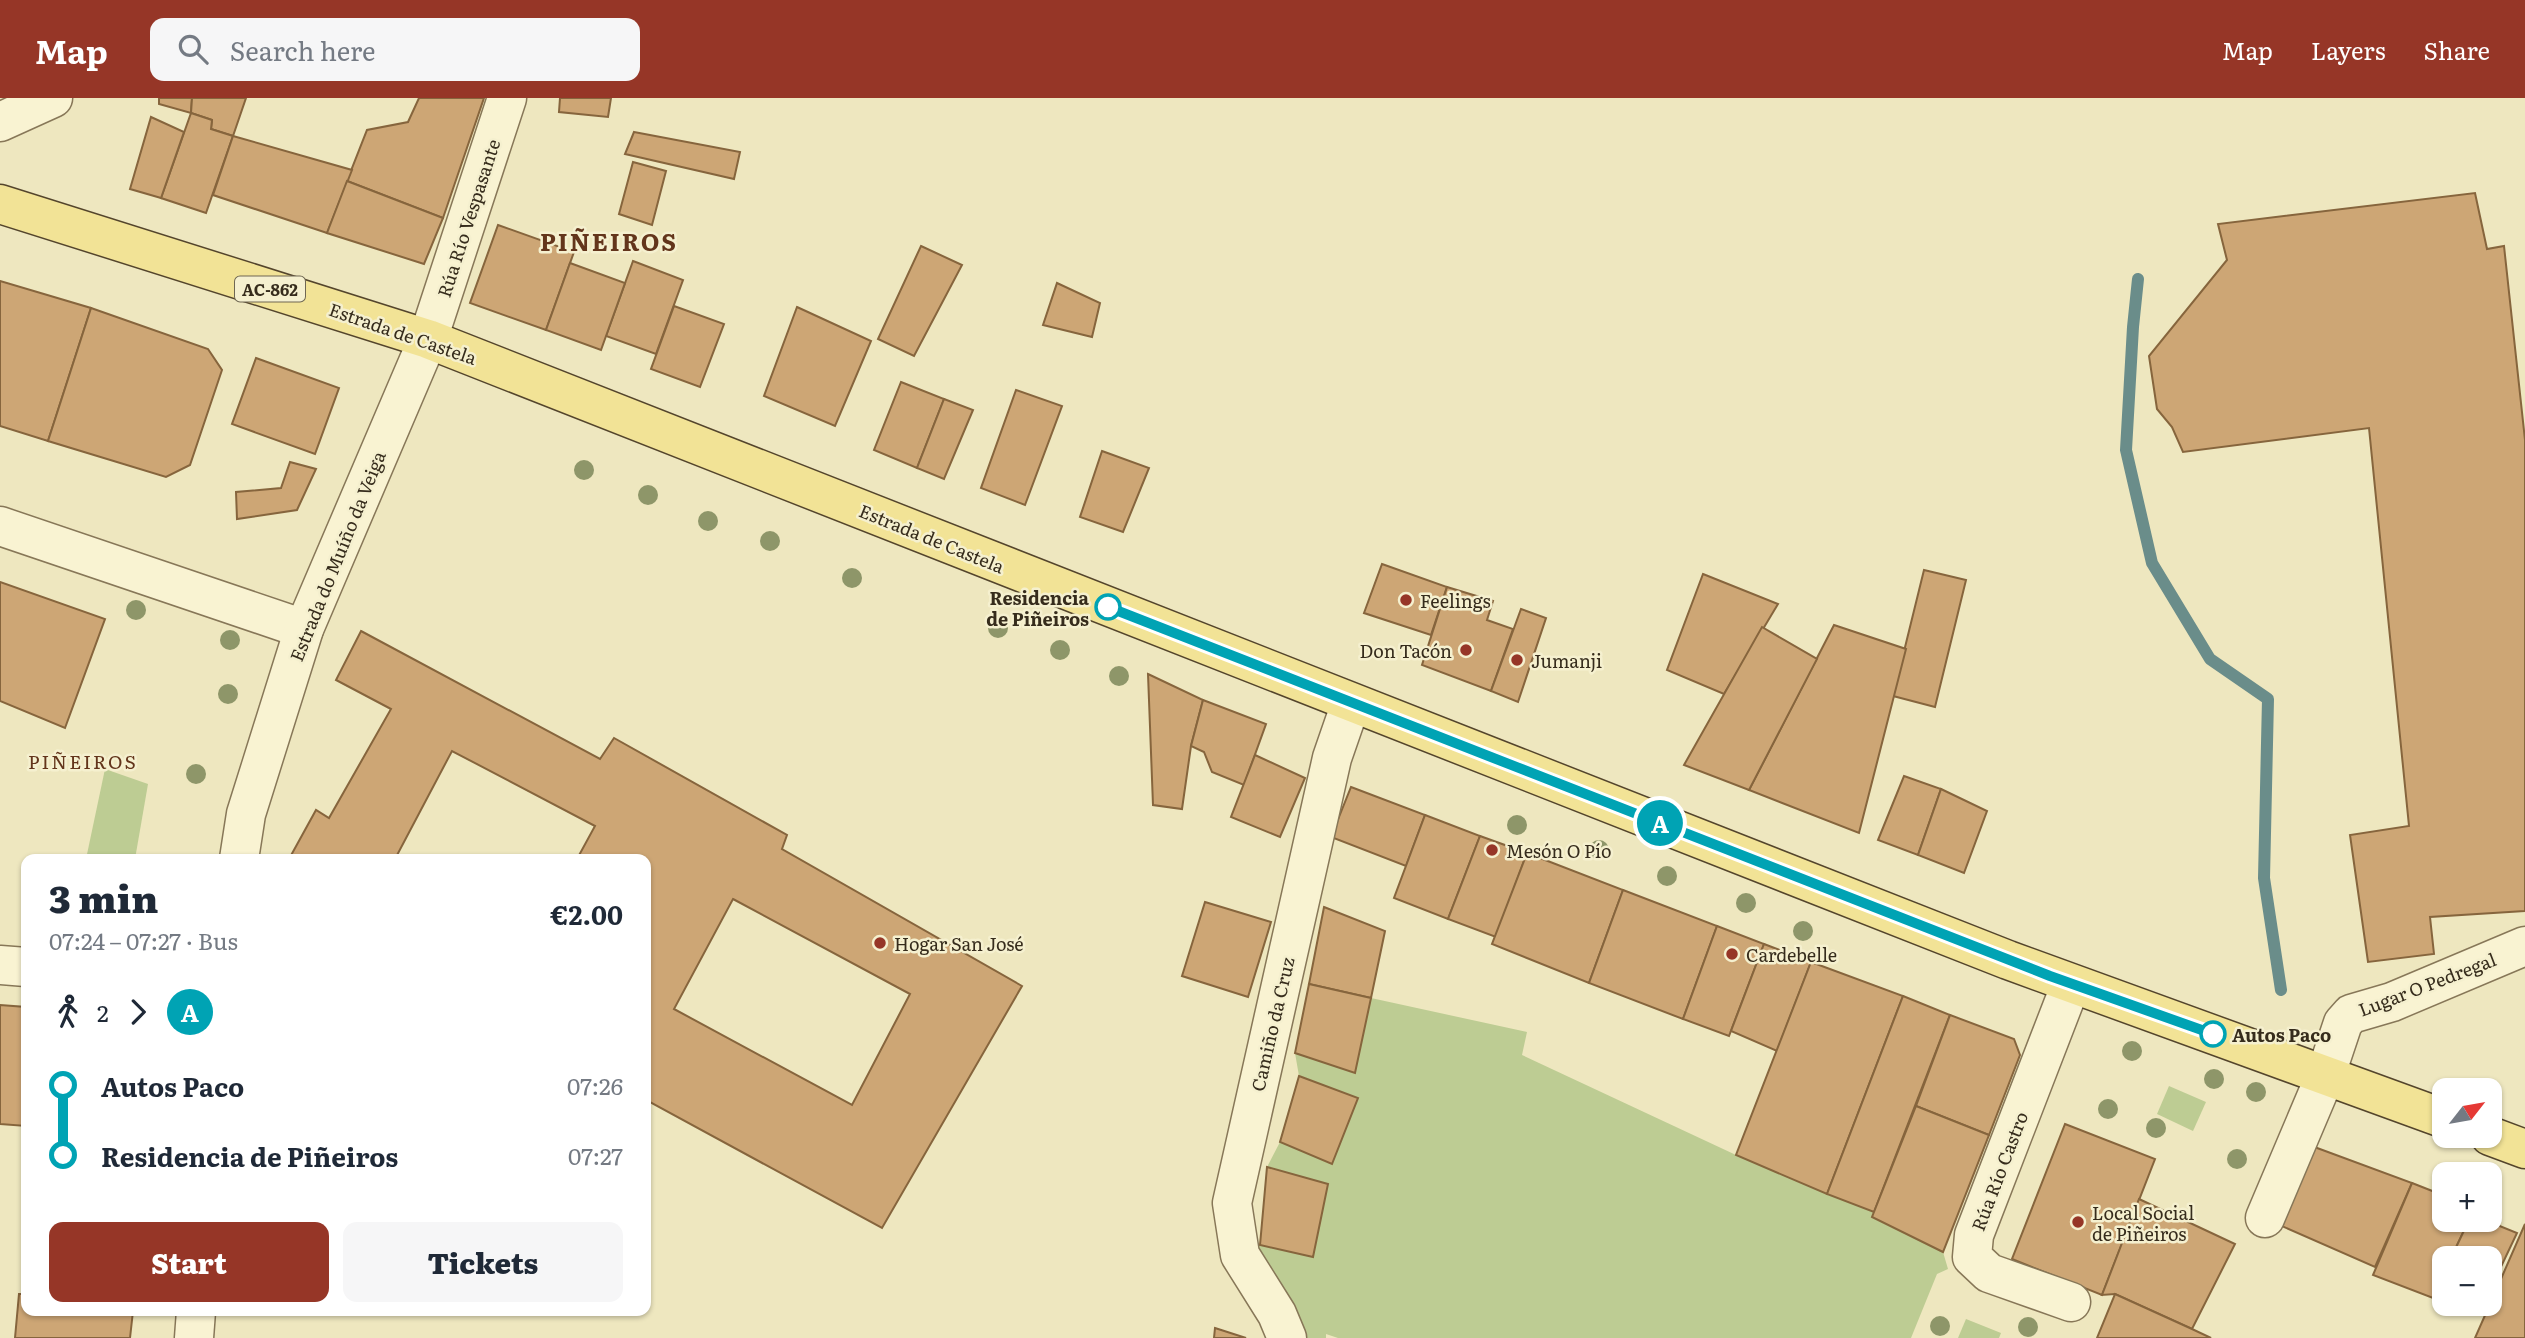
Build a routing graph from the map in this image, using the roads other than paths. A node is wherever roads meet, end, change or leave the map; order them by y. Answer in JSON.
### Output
{"nodes":[{"id":1,"x":53,"y":98,"type":"edge"},
{"id":2,"x":507,"y":98,"type":"edge"},
{"id":3,"x":0,"y":122,"type":"edge"},
{"id":4,"x":0,"y":204,"type":"edge"},
{"id":5,"x":428,"y":338,"type":"junction"},
{"id":6,"x":0,"y":526,"type":"edge"},
{"id":7,"x":303,"y":629,"type":"junction"},
{"id":8,"x":1351,"y":703,"type":"junction"},
{"id":9,"x":240,"y":854,"type":"edge"},
{"id":10,"x":2525,"y":946,"type":"edge"},
{"id":11,"x":0,"y":965,"type":"edge"},
{"id":12,"x":21,"y":967,"type":"edge"},
{"id":13,"x":2071,"y":984,"type":"junction"},
{"id":14,"x":2326,"y":1074,"type":"junction"},
{"id":15,"x":2432,"y":1114,"type":"edge"},
{"id":16,"x":2502,"y":1140,"type":"edge"},
{"id":17,"x":2525,"y":1149,"type":"edge"},
{"id":18,"x":2265,"y":1218,"type":"dead end"},
{"id":19,"x":2071,"y":1302,"type":"dead end"},
{"id":20,"x":196,"y":1316,"type":"edge"},
{"id":21,"x":194,"y":1338,"type":"edge"},
{"id":22,"x":1287,"y":1338,"type":"edge"}],
"edges":[{"from":1,"to":3,"type":"street"},
{"from":2,"to":5,"type":"street","name":"Rúa Río Vespasante"},
{"from":4,"to":5,"type":"main road","name":"Estrada de Castela","number":"AC-862"},
{"from":5,"to":7,"type":"street","name":"Estrada do Muíño da Veiga"},
{"from":5,"to":8,"type":"main road","name":"Estrada de Castela","number":"AC-862"},
{"from":6,"to":7,"type":"street"},
{"from":7,"to":9,"type":"street","name":"Estrada do Muíño da Veiga"},
{"from":8,"to":13,"type":"main road","name":"Estrada de Castela","number":"AC-862"},
{"from":8,"to":22,"type":"street","name":"Camiño da Cruz"},
{"from":10,"to":14,"type":"street","name":"Lugar O Pedregal"},
{"from":11,"to":12,"type":"street"},
{"from":13,"to":14,"type":"main road","name":"Estrada de Castela","number":"AC-862"},
{"from":13,"to":19,"type":"street","name":"Rúa Río Castro"},
{"from":14,"to":15,"type":"main road","name":"Estrada de Castela","number":"AC-862"},
{"from":14,"to":18,"type":"street","name":"Lugar O Pedregal"},
{"from":16,"to":17,"type":"main road"},
{"from":20,"to":21,"type":"street"}]}
